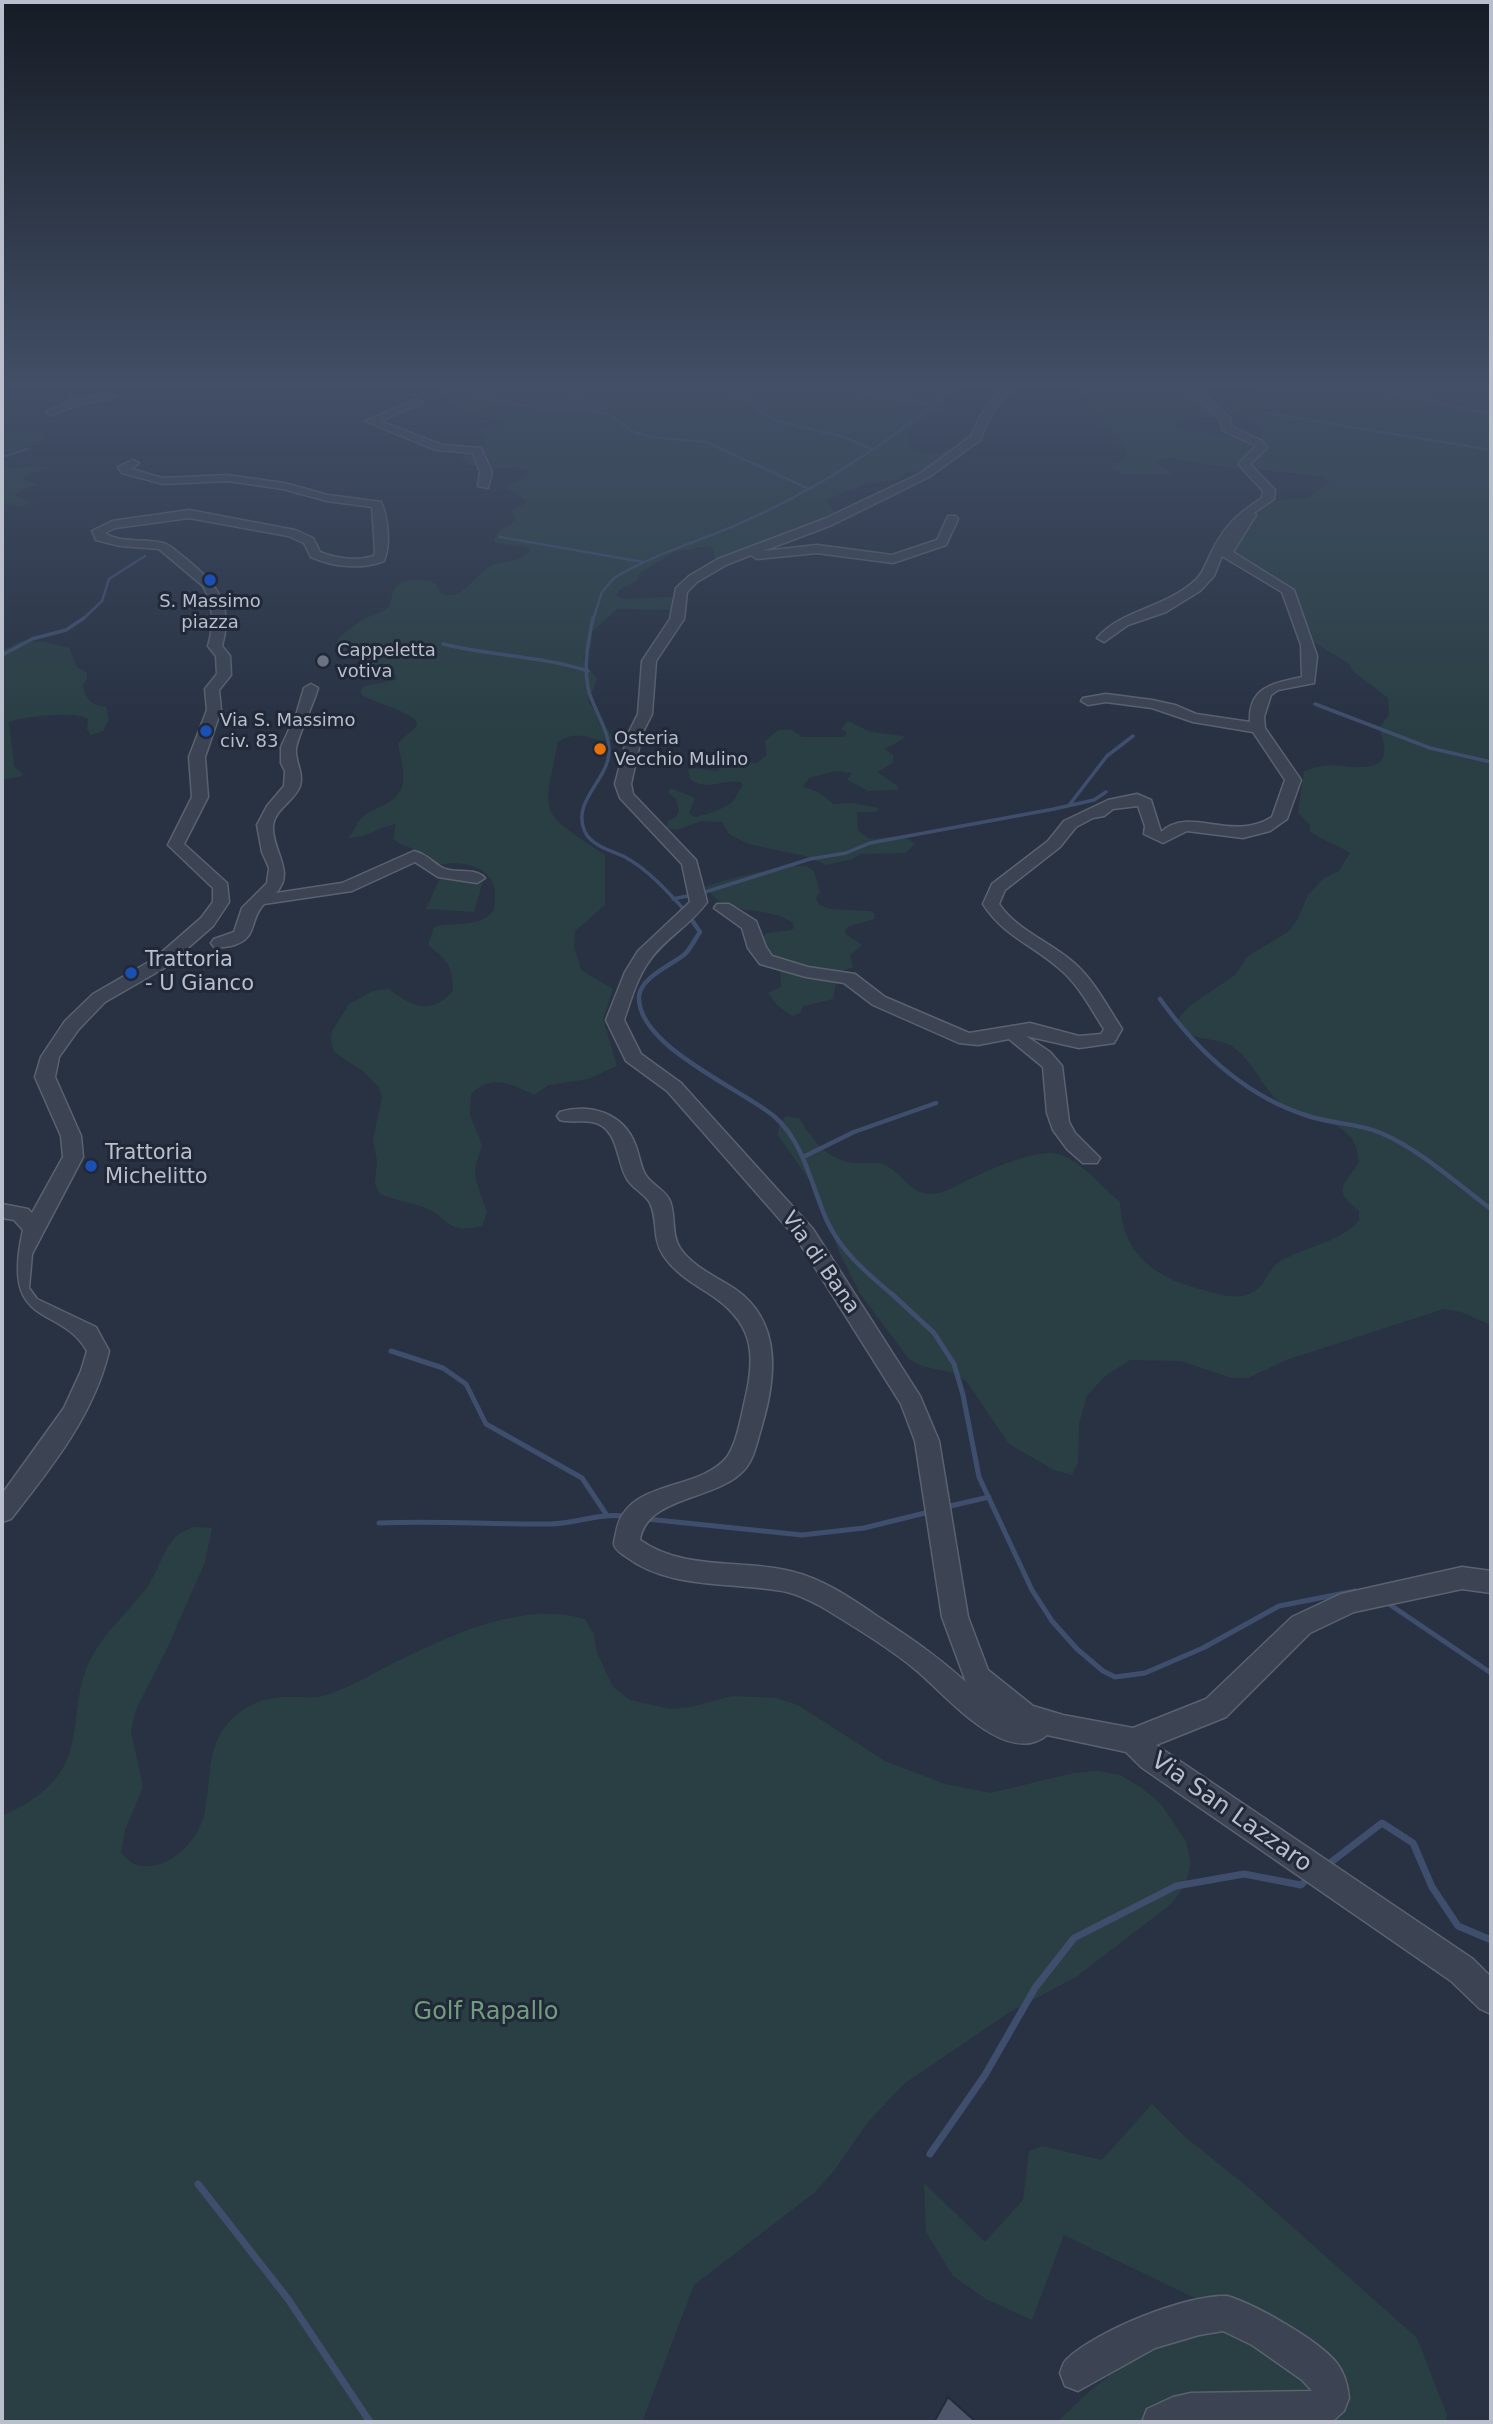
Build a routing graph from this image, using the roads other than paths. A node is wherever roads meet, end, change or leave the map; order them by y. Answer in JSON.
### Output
{"nodes":[{"id":1,"x":370,"y":503,"type":"edge"},
{"id":2,"x":867,"y":503,"type":"edge"},
{"id":3,"x":1262,"y":503,"type":"edge"},
{"id":4,"x":1247,"y":513,"type":"junction"},
{"id":5,"x":952,"y":519,"type":"dead end"},
{"id":6,"x":722,"y":562,"type":"junction"},
{"id":7,"x":1104,"y":638,"type":"dead end"},
{"id":8,"x":311,"y":688,"type":"dead end"},
{"id":9,"x":1088,"y":701,"type":"dead end"},
{"id":10,"x":1258,"y":728,"type":"junction"},
{"id":11,"x":477,"y":877,"type":"dead end"},
{"id":12,"x":221,"y":887,"type":"junction"},
{"id":13,"x":261,"y":898,"type":"junction"},
{"id":14,"x":723,"y":908,"type":"dead end"},
{"id":15,"x":220,"y":943,"type":"dead end"},
{"id":16,"x":1015,"y":1032,"type":"junction"},
{"id":17,"x":567,"y":1116,"type":"dead end"},
{"id":18,"x":1090,"y":1158,"type":"dead end"},
{"id":19,"x":2,"y":1211,"type":"edge"},
{"id":20,"x":34,"y":1229,"type":"junction"},
{"id":21,"x":2,"y":1512,"type":"edge"},
{"id":22,"x":1491,"y":1582,"type":"edge"},
{"id":23,"x":1043,"y":1721,"type":"junction"},
{"id":24,"x":1132,"y":1741,"type":"junction"},
{"id":25,"x":1491,"y":1998,"type":"edge"},
{"id":26,"x":1077,"y":2373,"type":"dead end"},
{"id":27,"x":1160,"y":2422,"type":"edge"}],
"edges":[{"from":1,"to":12,"type":"street"},
{"from":2,"to":6,"type":"street"},
{"from":3,"to":4,"type":"street"},
{"from":4,"to":7,"type":"street"},
{"from":4,"to":10,"type":"street"},
{"from":5,"to":6,"type":"street"},
{"from":6,"to":23,"type":"street","name":"Via di Bana"},
{"from":8,"to":13,"type":"street"},
{"from":9,"to":10,"type":"street"},
{"from":10,"to":16,"type":"street"},
{"from":11,"to":13,"type":"street"},
{"from":12,"to":13,"type":"street"},
{"from":12,"to":20,"type":"street"},
{"from":13,"to":15,"type":"street"},
{"from":14,"to":16,"type":"street"},
{"from":16,"to":18,"type":"street"},
{"from":17,"to":23,"type":"street"},
{"from":19,"to":20,"type":"street"},
{"from":20,"to":21,"type":"street"},
{"from":22,"to":24,"type":"street","name":"Via San Lazzaro"},
{"from":23,"to":24,"type":"street","name":"Via di Bana"},
{"from":24,"to":25,"type":"street","name":"Via San Lazzaro"},
{"from":26,"to":27,"type":"street"}]}
